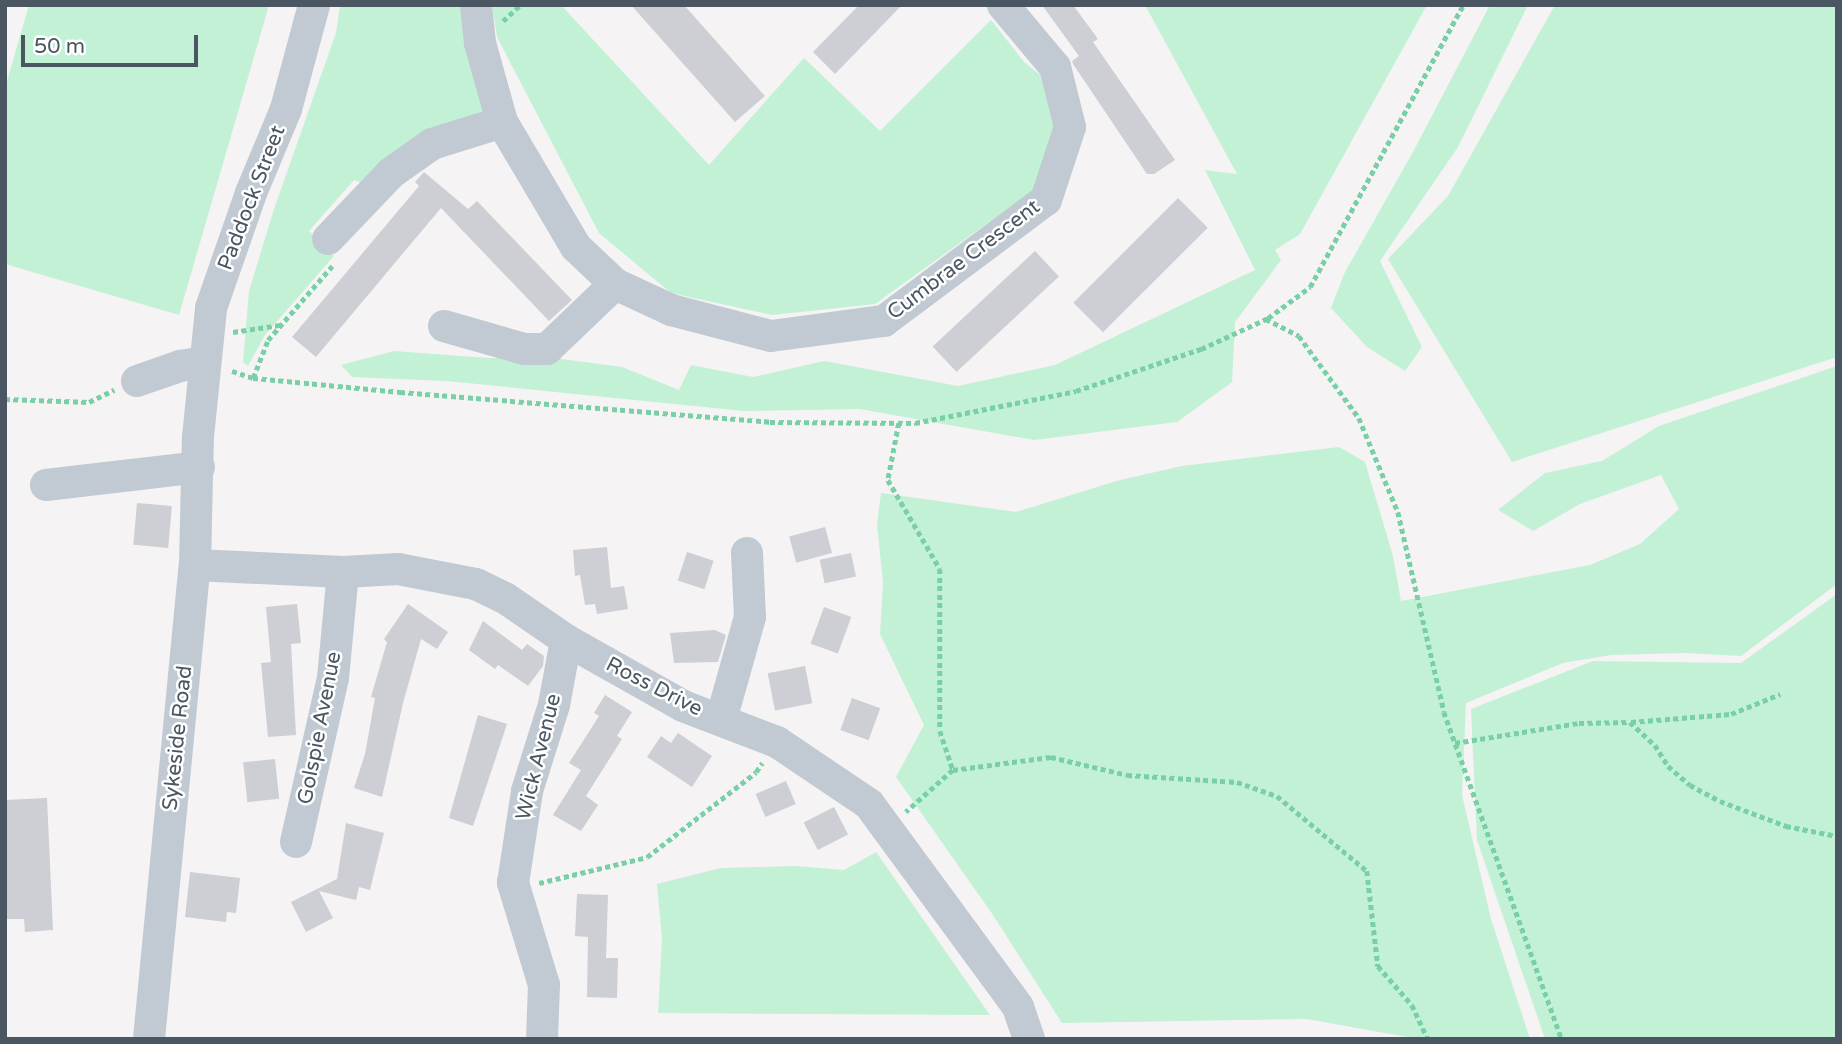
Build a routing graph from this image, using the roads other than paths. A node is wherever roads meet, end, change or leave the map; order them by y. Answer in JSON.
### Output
{"nodes":[{"id":1,"x":314,"y":5,"type":"edge"},
{"id":2,"x":476,"y":5,"type":"edge"},
{"id":3,"x":1003,"y":5,"type":"edge"},
{"id":4,"x":502,"y":122,"type":"junction"},
{"id":5,"x":328,"y":239,"type":"road end"},
{"id":6,"x":615,"y":284,"type":"junction"},
{"id":7,"x":444,"y":326,"type":"dead end"},
{"id":8,"x":206,"y":349,"type":"junction"},
{"id":9,"x":137,"y":381,"type":"road end"},
{"id":10,"x":198,"y":436,"type":"joint"},
{"id":11,"x":200,"y":467,"type":"junction"},
{"id":12,"x":46,"y":485,"type":"dead end"},
{"id":13,"x":747,"y":553,"type":"dead end"},
{"id":14,"x":195,"y":565,"type":"junction"},
{"id":15,"x":343,"y":572,"type":"junction"},
{"id":16,"x":566,"y":640,"type":"junction"},
{"id":17,"x":722,"y":720,"type":"junction"},
{"id":18,"x":296,"y":842,"type":"dead end"},
{"id":19,"x":149,"y":1039,"type":"edge"},
{"id":20,"x":542,"y":1039,"type":"edge"},
{"id":21,"x":1029,"y":1039,"type":"edge"}],
"edges":[{"from":1,"to":8,"type":"street","name":"Paddock Street"},
{"from":2,"to":4,"type":"street","name":"Cumbrae Crescent"},
{"from":3,"to":6,"type":"street","name":"Cumbrae Crescent"},
{"from":4,"to":5,"type":"street"},
{"from":4,"to":6,"type":"street","name":"Cumbrae Crescent"},
{"from":6,"to":7,"type":"street"},
{"from":8,"to":9,"type":"street"},
{"from":8,"to":10,"type":"street","name":"Paddock Street"},
{"from":10,"to":11,"type":"street","name":"Sykeside Road"},
{"from":11,"to":12,"type":"street"},
{"from":11,"to":14,"type":"street","name":"Sykeside Road"},
{"from":13,"to":17,"type":"street"},
{"from":14,"to":15,"type":"street","name":"Ross Drive"},
{"from":14,"to":19,"type":"street","name":"Sykeside Road"},
{"from":15,"to":16,"type":"street","name":"Ross Drive"},
{"from":15,"to":18,"type":"street","name":"Golspie Avenue"},
{"from":16,"to":17,"type":"street","name":"Ross Drive"},
{"from":16,"to":20,"type":"street","name":"Wick Avenue"},
{"from":17,"to":21,"type":"street","name":"Ross Drive"}]}
